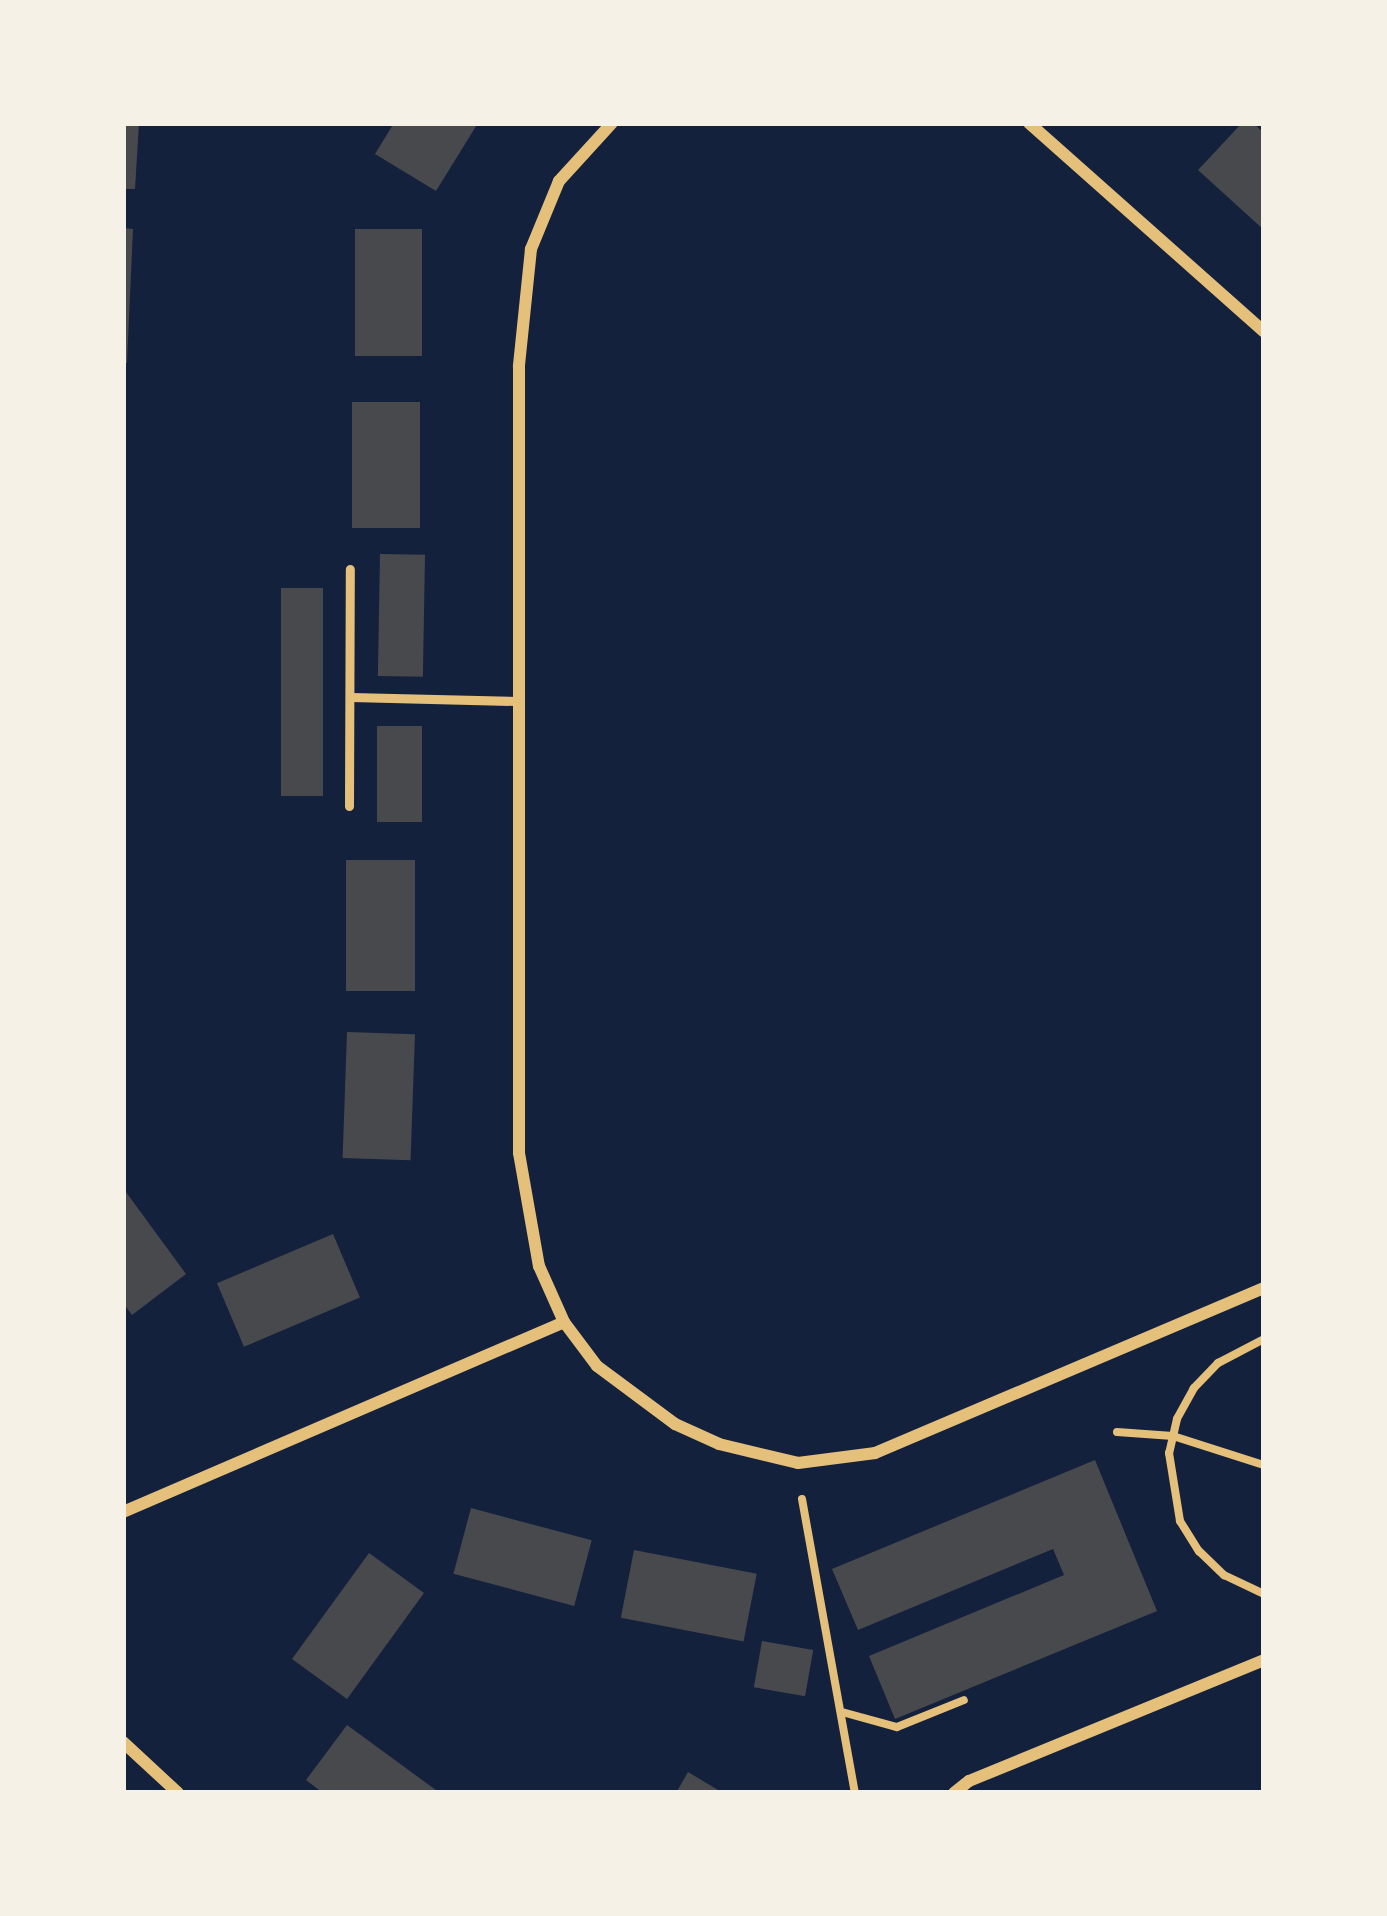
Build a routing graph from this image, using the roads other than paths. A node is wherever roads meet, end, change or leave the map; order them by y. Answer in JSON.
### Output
{"nodes":[{"id":1,"x":612,"y":123,"type":"edge"},
{"id":2,"x":1029,"y":123,"type":"edge"},
{"id":3,"x":1264,"y":332,"type":"edge"},
{"id":4,"x":350,"y":569,"type":"dead end"},
{"id":5,"x":351,"y":698,"type":"junction"},
{"id":6,"x":518,"y":700,"type":"junction"},
{"id":7,"x":350,"y":806,"type":"dead end"},
{"id":8,"x":1264,"y":1288,"type":"edge"},
{"id":9,"x":564,"y":1322,"type":"junction"},
{"id":10,"x":123,"y":1512,"type":"edge"},
{"id":11,"x":1264,"y":1660,"type":"edge"},
{"id":12,"x":123,"y":1742,"type":"edge"},
{"id":13,"x":178,"y":1793,"type":"edge"},
{"id":14,"x":954,"y":1793,"type":"edge"}],
"edges":[{"from":1,"to":6,"type":"street"},
{"from":2,"to":3,"type":"street"},
{"from":4,"to":5,"type":"lane"},
{"from":5,"to":6,"type":"lane"},
{"from":5,"to":7,"type":"lane"},
{"from":6,"to":9,"type":"street"},
{"from":8,"to":9,"type":"street"},
{"from":9,"to":10,"type":"street"},
{"from":11,"to":14,"type":"street"},
{"from":12,"to":13,"type":"street"}]}
